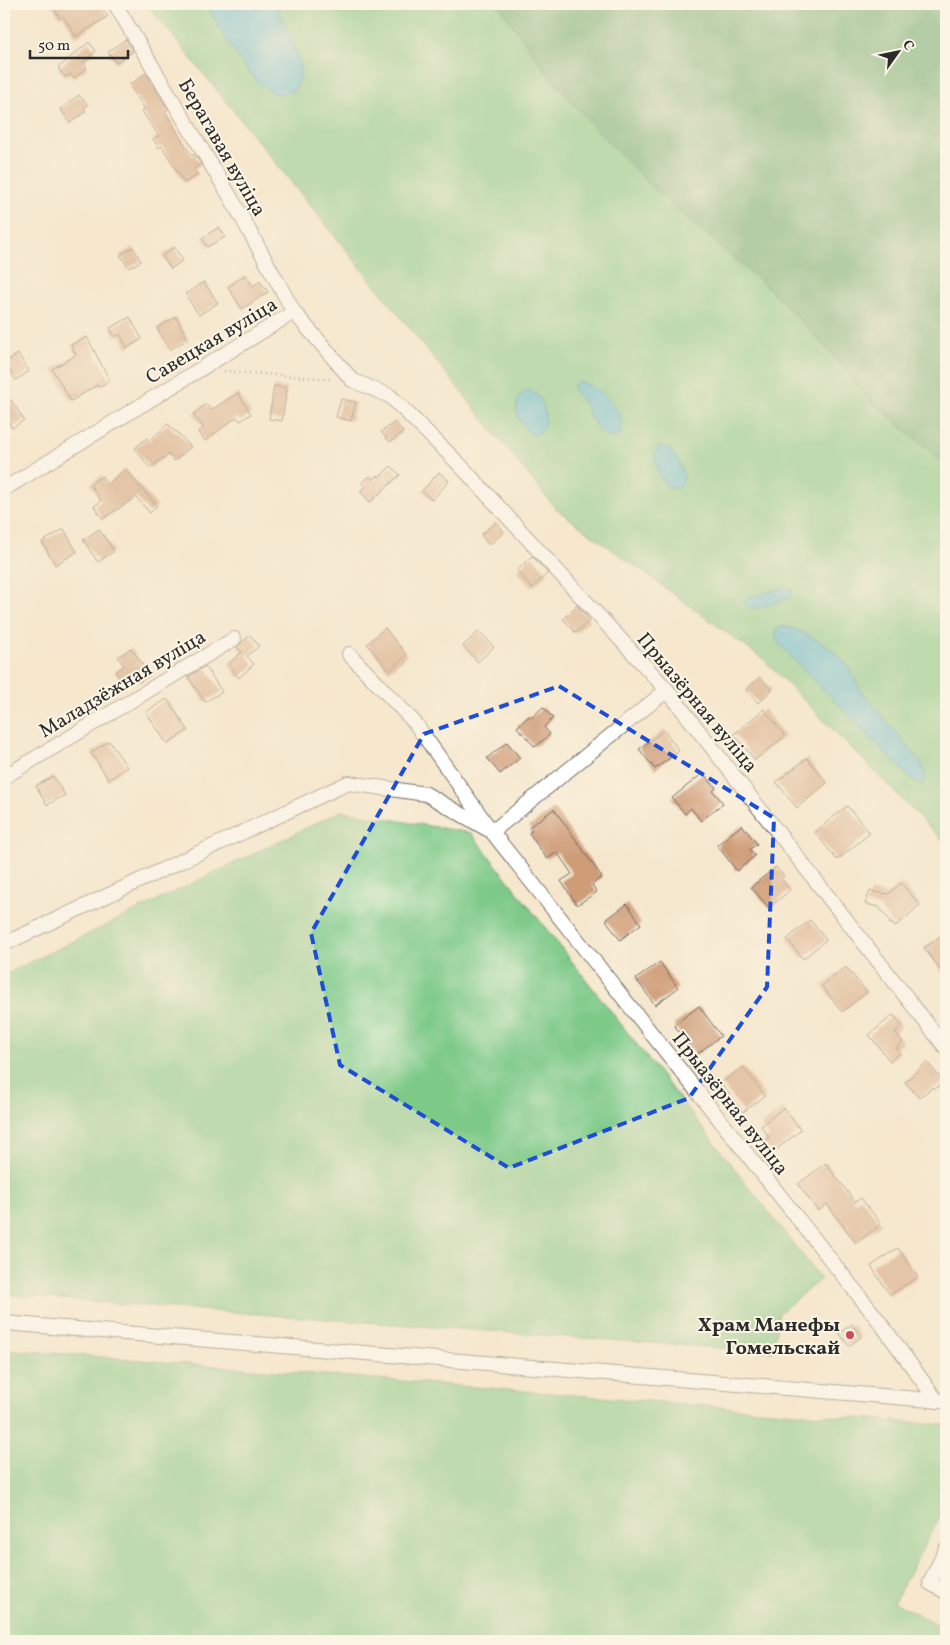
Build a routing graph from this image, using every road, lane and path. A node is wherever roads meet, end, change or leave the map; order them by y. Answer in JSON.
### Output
{"nodes":[{"id":1,"x":115,"y":4,"type":"edge"},
{"id":2,"x":294,"y":312,"type":"junction"},
{"id":3,"x":202,"y":369,"type":"junction"},
{"id":4,"x":352,"y":380,"type":"junction"},
{"id":5,"x":4,"y":489,"type":"edge"},
{"id":6,"x":521,"y":532,"type":"joint"},
{"id":7,"x":234,"y":639,"type":"dead end"},
{"id":8,"x":349,"y":654,"type":"dead end"},
{"id":9,"x":667,"y":690,"type":"junction"},
{"id":10,"x":4,"y":777,"type":"edge"},
{"id":11,"x":492,"y":832,"type":"junction"},
{"id":12,"x":4,"y":944,"type":"edge"},
{"id":13,"x":946,"y":1048,"type":"edge"},
{"id":14,"x":4,"y":1323,"type":"edge"},
{"id":15,"x":942,"y":1401,"type":"edge"},
{"id":16,"x":943,"y":1563,"type":"edge"},
{"id":17,"x":946,"y":1592,"type":"edge"}],
"edges":[{"from":1,"to":2,"type":"street","name":"Берагавая вуліца"},
{"from":2,"to":3,"type":"street","name":"Савецкая вуліца"},
{"from":2,"to":4,"type":"street","name":"Савецкая вуліца"},
{"from":3,"to":4,"type":"path"},
{"from":3,"to":5,"type":"street","name":"Савецкая вуліца"},
{"from":4,"to":6,"type":"street","name":"Савецкая вуліца"},
{"from":6,"to":9,"type":"street","name":"Прыазёрная вуліца"},
{"from":7,"to":10,"type":"street","name":"Маладзёжная вуліца"},
{"from":8,"to":11,"type":"street","name":"Прыазёрная вуліца"},
{"from":9,"to":11,"type":"street"},
{"from":9,"to":13,"type":"street","name":"Прыазёрная вуліца"},
{"from":11,"to":12,"type":"street"},
{"from":11,"to":15,"type":"street","name":"Прыазёрная вуліца"},
{"from":14,"to":15,"type":"street"},
{"from":16,"to":17,"type":"street"}]}
